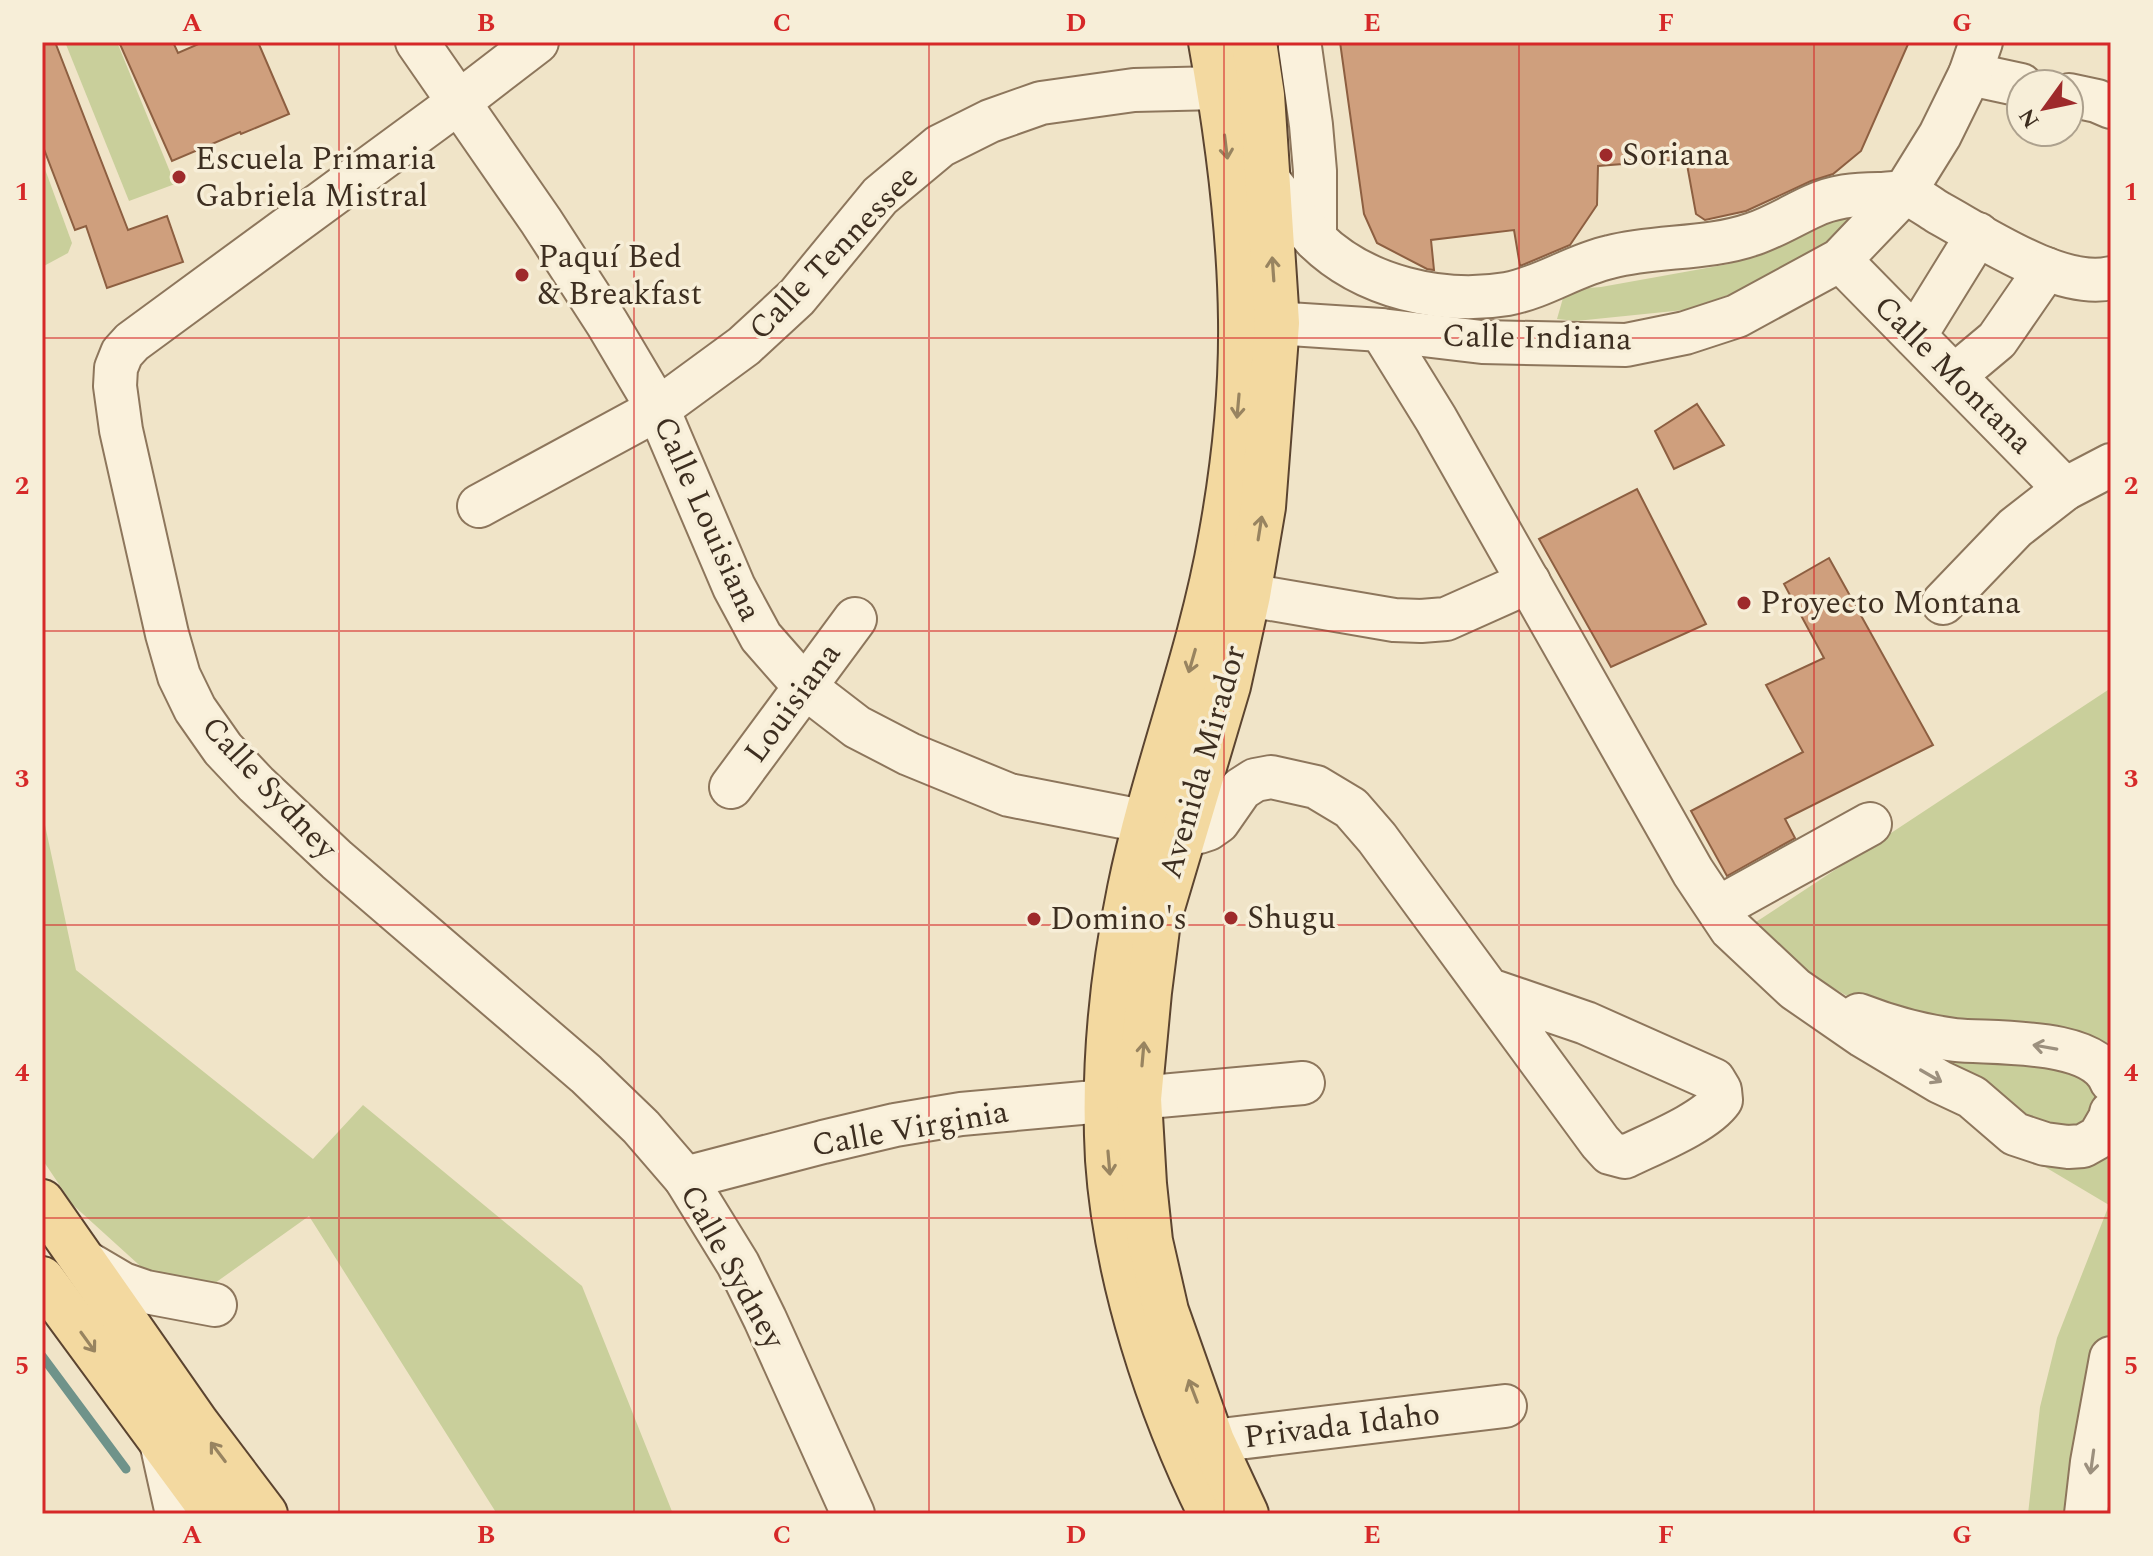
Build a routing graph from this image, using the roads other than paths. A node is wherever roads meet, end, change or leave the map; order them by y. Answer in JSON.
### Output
{"nodes":[{"id":1,"x":417,"y":42,"type":"edge"},
{"id":2,"x":537,"y":42,"type":"edge"},
{"id":3,"x":1211,"y":42,"type":"edge"},
{"id":4,"x":1254,"y":42,"type":"edge"},
{"id":5,"x":1301,"y":45,"type":"edge"},
{"id":6,"x":1976,"y":58,"type":"edge"},
{"id":7,"x":2005,"y":75,"type":"edge"},
{"id":8,"x":1219,"y":88,"type":"junction"},
{"id":9,"x":1262,"y":95,"type":"junction"},
{"id":10,"x":2085,"y":98,"type":"edge"},
{"id":11,"x":459,"y":102,"type":"junction"},
{"id":12,"x":2111,"y":107,"type":"edge"},
{"id":13,"x":1267,"y":178,"type":"junction"},
{"id":14,"x":1904,"y":193,"type":"junction"},
{"id":15,"x":1978,"y":234,"type":"junction"},
{"id":16,"x":1315,"y":239,"type":"junction"},
{"id":17,"x":1840,"y":260,"type":"junction"},
{"id":18,"x":2046,"y":269,"type":"junction"},
{"id":19,"x":2111,"y":278,"type":"edge"},
{"id":20,"x":1474,"y":297,"type":"junction"},
{"id":21,"x":1259,"y":322,"type":"junction"},
{"id":22,"x":1381,"y":330,"type":"junction"},
{"id":23,"x":1915,"y":336,"type":"junction"},
{"id":24,"x":1482,"y":342,"type":"junction"},
{"id":25,"x":1954,"y":376,"type":"junction"},
{"id":26,"x":658,"y":409,"type":"junction"},
{"id":27,"x":2111,"y":465,"type":"edge"},
{"id":28,"x":2065,"y":489,"type":"junction"},
{"id":29,"x":479,"y":506,"type":"dead end"},
{"id":30,"x":1529,"y":582,"type":"junction"},
{"id":31,"x":1248,"y":595,"type":"junction"},
{"id":32,"x":1943,"y":603,"type":"dead end"},
{"id":33,"x":855,"y":619,"type":"dead end"},
{"id":34,"x":805,"y":687,"type":"junction"},
{"id":35,"x":731,"y":787,"type":"dead end"},
{"id":36,"x":1870,"y":824,"type":"dead end"},
{"id":37,"x":1166,"y":826,"type":"junction"},
{"id":38,"x":1718,"y":908,"type":"junction"},
{"id":39,"x":1795,"y":989,"type":"junction"},
{"id":40,"x":1490,"y":990,"type":"junction"},
{"id":41,"x":2111,"y":1081,"type":"edge"},
{"id":42,"x":1303,"y":1083,"type":"dead end"},
{"id":43,"x":1123,"y":1100,"type":"junction"},
{"id":44,"x":2111,"y":1113,"type":"edge"},
{"id":45,"x":685,"y":1178,"type":"junction"},
{"id":46,"x":42,"y":1202,"type":"edge"},
{"id":47,"x":84,"y":1261,"type":"junction"},
{"id":48,"x":42,"y":1279,"type":"edge"},
{"id":49,"x":215,"y":1305,"type":"dead end"},
{"id":50,"x":2111,"y":1358,"type":"edge"},
{"id":51,"x":1505,"y":1406,"type":"dead end"},
{"id":52,"x":161,"y":1442,"type":"junction"},
{"id":53,"x":1196,"y":1443,"type":"junction"},
{"id":54,"x":177,"y":1514,"type":"edge"},
{"id":55,"x":215,"y":1514,"type":"edge"},
{"id":56,"x":265,"y":1514,"type":"edge"},
{"id":57,"x":853,"y":1514,"type":"edge"},
{"id":58,"x":1211,"y":1514,"type":"edge"},
{"id":59,"x":1246,"y":1514,"type":"edge"},
{"id":60,"x":2086,"y":1514,"type":"edge"}],
"edges":[{"from":1,"to":11,"type":"street","name":"Calle Louisiana"},
{"from":2,"to":11,"type":"street","name":"Calle Sydney"},
{"from":3,"to":8,"type":"main road","name":"Avenida Mirador"},
{"from":4,"to":9,"type":"main road","name":"Avenida Mirador"},
{"from":5,"to":9,"type":"street"},
{"from":5,"to":16,"type":"street"},
{"from":6,"to":7,"type":"street"},
{"from":6,"to":14,"type":"street","name":"Calle Indiana"},
{"from":8,"to":21,"type":"main road","name":"Avenida Mirador","one_way":true},
{"from":8,"to":26,"type":"street","name":"Calle Tennessee"},
{"from":9,"to":13,"type":"main road","name":"Avenida Mirador"},
{"from":10,"to":12,"type":"street"},
{"from":11,"to":26,"type":"street","name":"Calle Louisiana"},
{"from":11,"to":45,"type":"street","name":"Calle Sydney"},
{"from":13,"to":16,"type":"street"},
{"from":21,"to":13,"type":"main road","name":"Avenida Mirador","one_way":true},
{"from":14,"to":15,"type":"street"},
{"from":14,"to":17,"type":"street","name":"Calle Indiana"},
{"from":14,"to":20,"type":"street"},
{"from":15,"to":18,"type":"street"},
{"from":15,"to":23,"type":"street"},
{"from":16,"to":20,"type":"street"},
{"from":17,"to":23,"type":"street","name":"Calle Montana"},
{"from":17,"to":24,"type":"street","name":"Calle Indiana"},
{"from":18,"to":19,"type":"street"},
{"from":18,"to":25,"type":"street"},
{"from":20,"to":24,"type":"street"},
{"from":21,"to":22,"type":"street","name":"Calle Indiana"},
{"from":31,"to":21,"type":"main road","name":"Avenida Mirador","one_way":true},
{"from":21,"to":37,"type":"main road","name":"Avenida Mirador","one_way":true},
{"from":22,"to":24,"type":"street","name":"Calle Indiana"},
{"from":22,"to":30,"type":"street"},
{"from":23,"to":25,"type":"street","name":"Calle Montana"},
{"from":25,"to":28,"type":"street","name":"Calle Montana"},
{"from":26,"to":29,"type":"street","name":"Calle Tennessee"},
{"from":26,"to":34,"type":"street","name":"Calle Louisiana"},
{"from":27,"to":28,"type":"street"},
{"from":28,"to":32,"type":"street"},
{"from":30,"to":31,"type":"street"},
{"from":30,"to":38,"type":"street"},
{"from":31,"to":37,"type":"main road","name":"Avenida Mirador"},
{"from":33,"to":34,"type":"street","name":"Louisiana"},
{"from":34,"to":35,"type":"street","name":"Louisiana"},
{"from":34,"to":37,"type":"street","name":"Calle Louisiana"},
{"from":36,"to":38,"type":"street"},
{"from":37,"to":40,"type":"street"},
{"from":37,"to":43,"type":"main road","name":"Avenida Mirador"},
{"from":38,"to":39,"type":"street"},
{"from":41,"to":39,"type":"street","one_way":true},
{"from":39,"to":44,"type":"street","one_way":true},
{"from":40,"to":40,"type":"street"},
{"from":42,"to":43,"type":"street","name":"Calle Virginia"},
{"from":43,"to":45,"type":"street","name":"Calle Virginia"},
{"from":43,"to":53,"type":"main road","name":"Avenida Mirador"},
{"from":45,"to":57,"type":"street","name":"Calle Sydney"},
{"from":46,"to":47,"type":"main road"},
{"from":47,"to":49,"type":"street"},
{"from":56,"to":47,"type":"main road","one_way":true},
{"from":48,"to":52,"type":"main road","one_way":true},
{"from":50,"to":60,"type":"street","one_way":true},
{"from":51,"to":53,"type":"street","name":"Privada Idaho"},
{"from":52,"to":54,"type":"street"},
{"from":52,"to":55,"type":"main road"},
{"from":53,"to":58,"type":"main road","name":"Avenida Mirador"},
{"from":53,"to":59,"type":"main road","name":"Avenida Mirador"}]}
